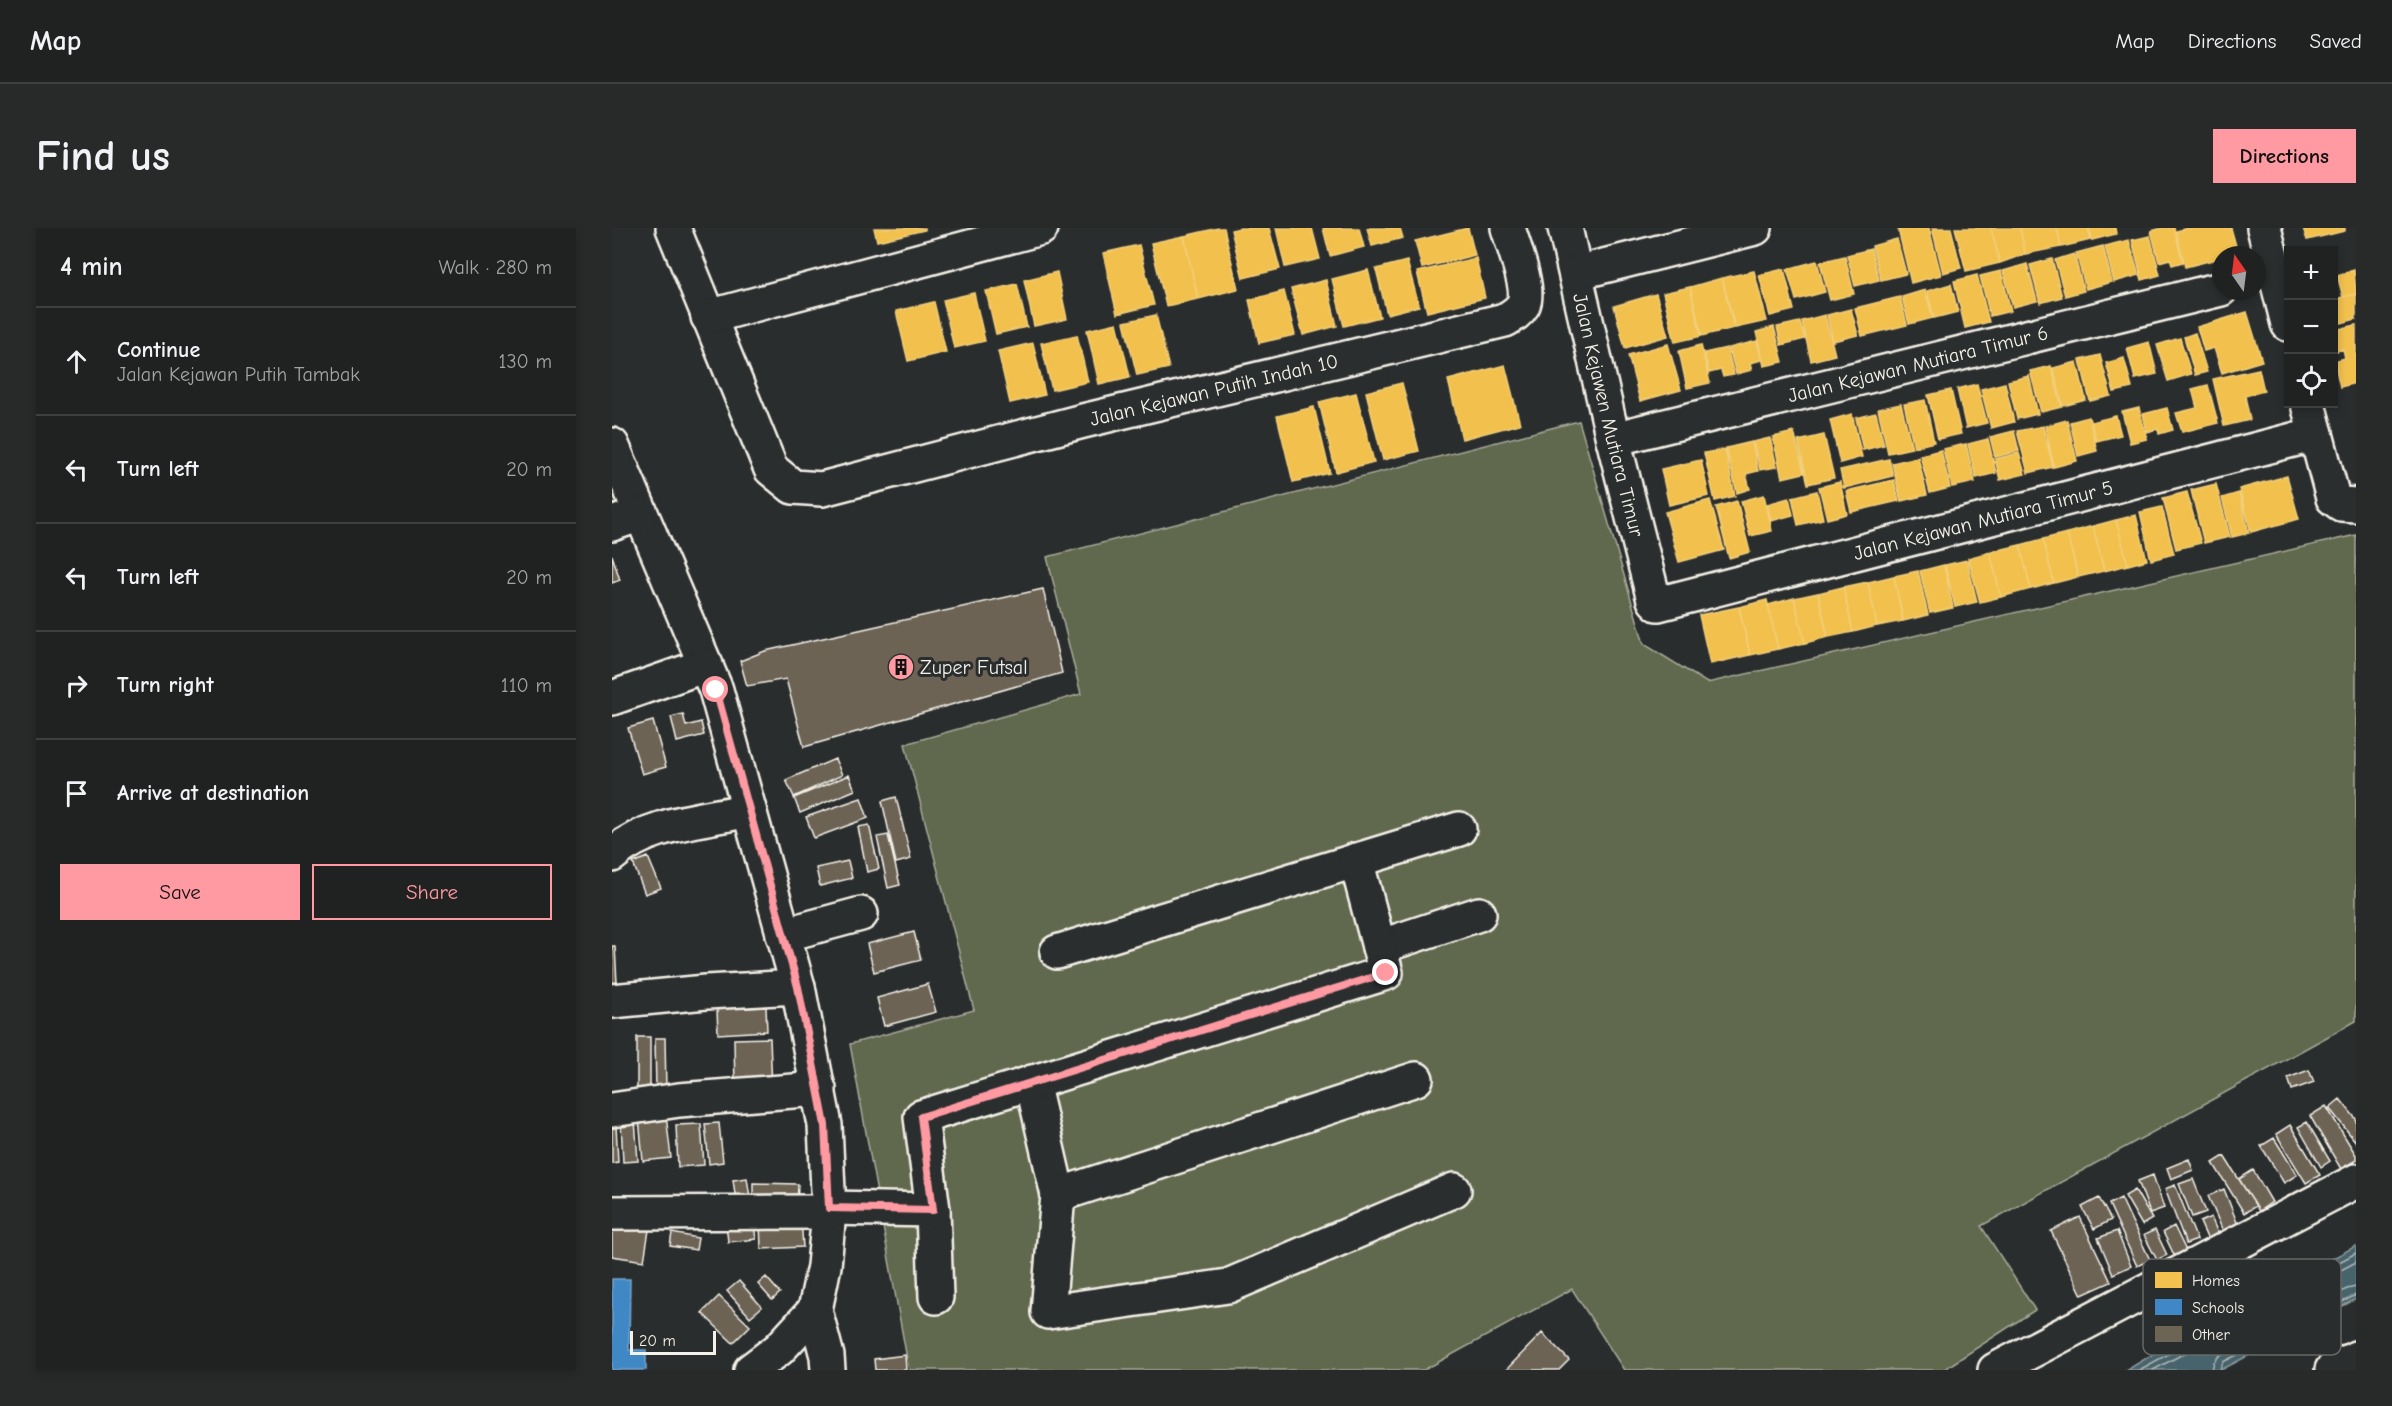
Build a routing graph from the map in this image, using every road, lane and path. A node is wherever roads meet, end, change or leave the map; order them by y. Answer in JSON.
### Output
{"nodes":[{"id":1,"x":673,"y":228,"type":"edge"},
{"id":2,"x":1041,"y":228,"type":"edge"},
{"id":3,"x":1508,"y":228,"type":"edge"},
{"id":4,"x":1566,"y":228,"type":"edge"},
{"id":5,"x":1755,"y":228,"type":"edge"},
{"id":6,"x":2264,"y":228,"type":"edge"},
{"id":7,"x":1576,"y":273,"type":"junction"},
{"id":8,"x":2267,"y":278,"type":"edge"},
{"id":9,"x":2212,"y":291,"type":"edge"},
{"id":10,"x":2284,"y":314,"type":"edge"},
{"id":11,"x":708,"y":317,"type":"junction"},
{"id":12,"x":2312,"y":419,"type":"edge"},
{"id":13,"x":1613,"y":439,"type":"junction"},
{"id":14,"x":612,"y":446,"type":"edge"},
{"id":15,"x":2345,"y":501,"type":"edge"},
{"id":16,"x":626,"y":519,"type":"edge"},
{"id":17,"x":1654,"y":600,"type":"joint"},
{"id":18,"x":706,"y":665,"type":"junction"},
{"id":19,"x":612,"y":698,"type":"edge"},
{"id":20,"x":749,"y":810,"type":"junction"},
{"id":21,"x":1459,"y":829,"type":"dead end"},
{"id":22,"x":612,"y":855,"type":"edge"},
{"id":23,"x":1356,"y":860,"type":"junction"},
{"id":24,"x":861,"y":914,"type":"dead end"},
{"id":25,"x":1479,"y":914,"type":"dead end"},
{"id":26,"x":783,"y":934,"type":"junction"},
{"id":27,"x":1379,"y":947,"type":"junction"},
{"id":28,"x":1057,"y":952,"type":"dead end"},
{"id":29,"x":798,"y":987,"type":"junction"},
{"id":30,"x":612,"y":1001,"type":"edge"},
{"id":31,"x":1416,"y":1079,"type":"dead end"},
{"id":32,"x":1032,"y":1082,"type":"junction"},
{"id":33,"x":819,"y":1089,"type":"junction"},
{"id":34,"x":612,"y":1110,"type":"edge"},
{"id":35,"x":2356,"y":1181,"type":"edge"},
{"id":36,"x":1454,"y":1190,"type":"dead end"},
{"id":37,"x":1058,"y":1195,"type":"junction"},
{"id":38,"x":829,"y":1210,"type":"junction"},
{"id":39,"x":933,"y":1210,"type":"junction"},
{"id":40,"x":612,"y":1213,"type":"edge"},
{"id":41,"x":2207,"y":1259,"type":"edge"},
{"id":42,"x":2143,"y":1293,"type":"edge"},
{"id":43,"x":936,"y":1297,"type":"dead end"},
{"id":44,"x":815,"y":1310,"type":"junction"},
{"id":45,"x":2356,"y":1358,"type":"edge"},
{"id":46,"x":828,"y":1363,"type":"edge"},
{"id":47,"x":751,"y":1370,"type":"edge"},
{"id":48,"x":1995,"y":1370,"type":"edge"},
{"id":49,"x":2332,"y":1370,"type":"edge"}],
"edges":[{"from":1,"to":11,"type":"street","name":"Jalan Kejawan Putih Indah 10"},
{"from":2,"to":11,"type":"street"},
{"from":3,"to":11,"type":"street","name":"Jalan Kejawan Putih Indah 10"},
{"from":4,"to":7,"type":"street","name":"Jalan Kejawen Mutiara Timur"},
{"from":5,"to":7,"type":"street"},
{"from":6,"to":8,"type":"street"},
{"from":7,"to":13,"type":"street","name":"Jalan Kejawen Mutiara Timur"},
{"from":8,"to":10,"type":"street"},
{"from":9,"to":13,"type":"street","name":"Jalan Kejawan Mutiara Timur 6"},
{"from":12,"to":15,"type":"street"},
{"from":12,"to":17,"type":"street","name":"Jalan Kejawan Mutiara Timur 5"},
{"from":13,"to":17,"type":"street","name":"Jalan Kejawen Mutiara Timur"},
{"from":14,"to":16,"type":"street"},
{"from":16,"to":18,"type":"street"},
{"from":18,"to":19,"type":"street"},
{"from":18,"to":20,"type":"street"},
{"from":20,"to":22,"type":"street"},
{"from":20,"to":26,"type":"street"},
{"from":21,"to":23,"type":"street"},
{"from":23,"to":27,"type":"street"},
{"from":23,"to":28,"type":"street"},
{"from":24,"to":26,"type":"street"},
{"from":25,"to":27,"type":"street"},
{"from":26,"to":29,"type":"street"},
{"from":27,"to":32,"type":"street"},
{"from":29,"to":30,"type":"street"},
{"from":29,"to":33,"type":"street"},
{"from":31,"to":37,"type":"street"},
{"from":32,"to":37,"type":"street"},
{"from":32,"to":39,"type":"street"},
{"from":33,"to":34,"type":"street"},
{"from":33,"to":38,"type":"street"},
{"from":35,"to":41,"type":"street"},
{"from":36,"to":37,"type":"street"},
{"from":38,"to":39,"type":"street"},
{"from":38,"to":40,"type":"street"},
{"from":38,"to":44,"type":"street"},
{"from":39,"to":43,"type":"street"},
{"from":42,"to":48,"type":"street"},
{"from":44,"to":46,"type":"street"},
{"from":44,"to":47,"type":"street"},
{"from":45,"to":49,"type":"street"}]}
